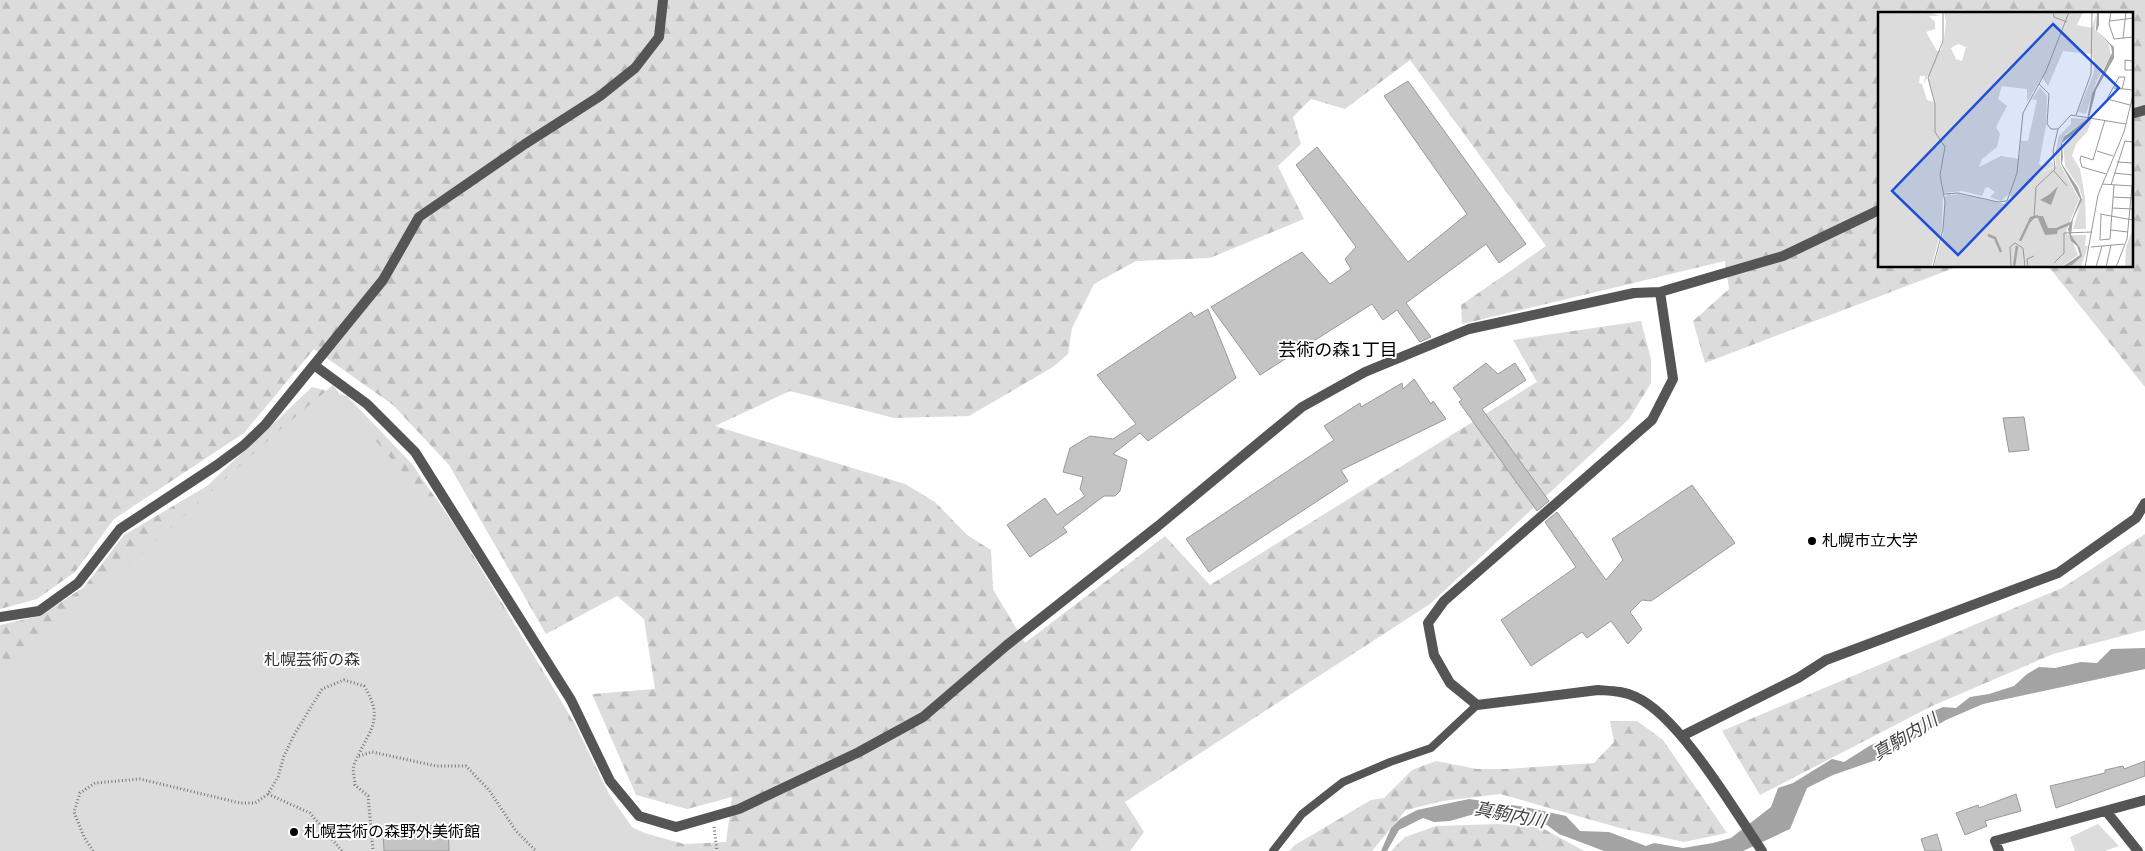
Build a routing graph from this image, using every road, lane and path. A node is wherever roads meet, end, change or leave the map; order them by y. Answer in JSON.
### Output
{"nodes":[{"id":1,"x":663,"y":0,"type":"edge"},
{"id":2,"x":2145,"y":110,"type":"edge"},
{"id":3,"x":2132,"y":114,"type":"edge"},
{"id":4,"x":1878,"y":210,"type":"edge"},
{"id":5,"x":1660,"y":292,"type":"junction"},
{"id":6,"x":314,"y":364,"type":"junction"},
{"id":7,"x":2145,"y":504,"type":"edge"},
{"id":8,"x":0,"y":617,"type":"edge"},
{"id":9,"x":1477,"y":704,"type":"junction"},
{"id":10,"x":1682,"y":736,"type":"junction"},
{"id":11,"x":359,"y":756,"type":"junction"},
{"id":12,"x":268,"y":794,"type":"junction"},
{"id":13,"x":2145,"y":800,"type":"edge"},
{"id":14,"x":2106,"y":811,"type":"junction"},
{"id":15,"x":712,"y":816,"type":"junction"},
{"id":16,"x":92,"y":851,"type":"edge"},
{"id":17,"x":342,"y":851,"type":"edge"},
{"id":18,"x":373,"y":851,"type":"edge"},
{"id":19,"x":536,"y":851,"type":"edge"},
{"id":20,"x":717,"y":851,"type":"edge"},
{"id":21,"x":1273,"y":851,"type":"edge"},
{"id":22,"x":1762,"y":851,"type":"edge"},
{"id":23,"x":1999,"y":851,"type":"edge"},
{"id":24,"x":2138,"y":851,"type":"edge"}],
"edges":[{"from":1,"to":6,"type":"street"},
{"from":2,"to":3,"type":"street"},
{"from":4,"to":5,"type":"street"},
{"from":5,"to":9,"type":"street"},
{"from":5,"to":15,"type":"street"},
{"from":6,"to":8,"type":"street"},
{"from":6,"to":15,"type":"street"},
{"from":7,"to":10,"type":"street"},
{"from":9,"to":10,"type":"street"},
{"from":9,"to":21,"type":"lane"},
{"from":10,"to":22,"type":"street"},
{"from":11,"to":12,"type":"path"},
{"from":11,"to":18,"type":"path"},
{"from":11,"to":19,"type":"path"},
{"from":12,"to":16,"type":"path"},
{"from":12,"to":17,"type":"path"},
{"from":13,"to":14,"type":"street"},
{"from":14,"to":23,"type":"street"},
{"from":14,"to":24,"type":"street"},
{"from":15,"to":20,"type":"path"}]}
